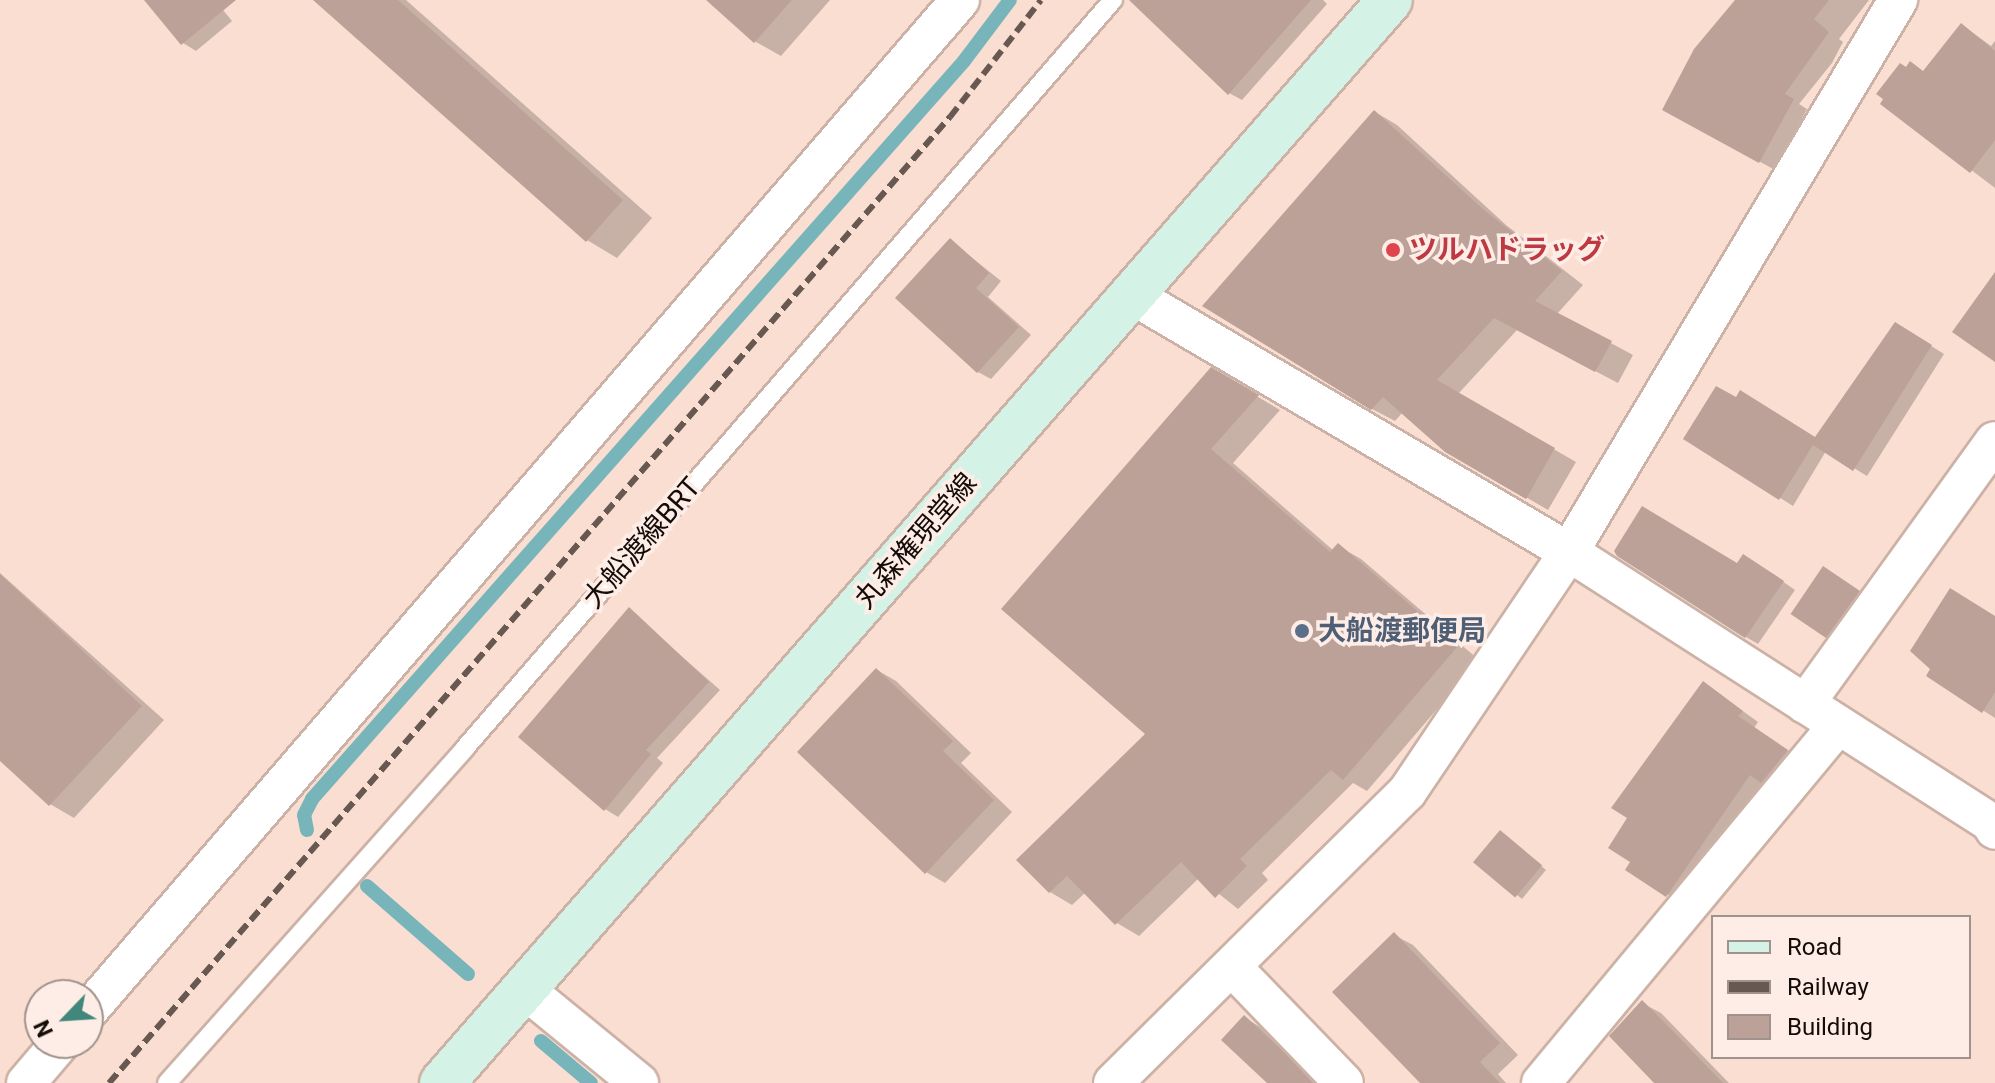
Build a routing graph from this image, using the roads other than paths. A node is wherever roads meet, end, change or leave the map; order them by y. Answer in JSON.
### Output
{"nodes":[{"id":1,"x":960,"y":0,"type":"edge"},
{"id":2,"x":1113,"y":0,"type":"edge"},
{"id":3,"x":1390,"y":0,"type":"edge"},
{"id":4,"x":1898,"y":0,"type":"edge"},
{"id":5,"x":1132,"y":295,"type":"junction"},
{"id":6,"x":1995,"y":441,"type":"edge"},
{"id":7,"x":1569,"y":552,"type":"junction"},
{"id":8,"x":1805,"y":704,"type":"junction"},
{"id":9,"x":1838,"y":725,"type":"junction"},
{"id":10,"x":1993,"y":824,"type":"edge"},
{"id":11,"x":1232,"y":967,"type":"junction"},
{"id":12,"x":523,"y":988,"type":"junction"},
{"id":13,"x":104,"y":992,"type":"edge"},
{"id":14,"x":46,"y":1059,"type":"edge"},
{"id":15,"x":26,"y":1083,"type":"edge"},
{"id":16,"x":167,"y":1083,"type":"edge"},
{"id":17,"x":442,"y":1083,"type":"edge"},
{"id":18,"x":639,"y":1083,"type":"edge"},
{"id":19,"x":1113,"y":1083,"type":"edge"},
{"id":20,"x":1344,"y":1083,"type":"edge"},
{"id":21,"x":1541,"y":1083,"type":"edge"}],
"edges":[{"from":1,"to":13,"type":"street"},
{"from":2,"to":16,"type":"lane","name":"大船渡線BRT"},
{"from":3,"to":5,"type":"main road","name":"丸森権現堂線"},
{"from":4,"to":7,"type":"street"},
{"from":5,"to":7,"type":"street"},
{"from":5,"to":12,"type":"main road","name":"丸森権現堂線"},
{"from":6,"to":8,"type":"street"},
{"from":7,"to":8,"type":"street"},
{"from":7,"to":11,"type":"street"},
{"from":8,"to":9,"type":"street"},
{"from":9,"to":10,"type":"street"},
{"from":9,"to":21,"type":"street"},
{"from":11,"to":19,"type":"street"},
{"from":11,"to":20,"type":"street"},
{"from":12,"to":17,"type":"main road","name":"丸森権現堂線"},
{"from":12,"to":18,"type":"street"},
{"from":14,"to":15,"type":"street"}]}
